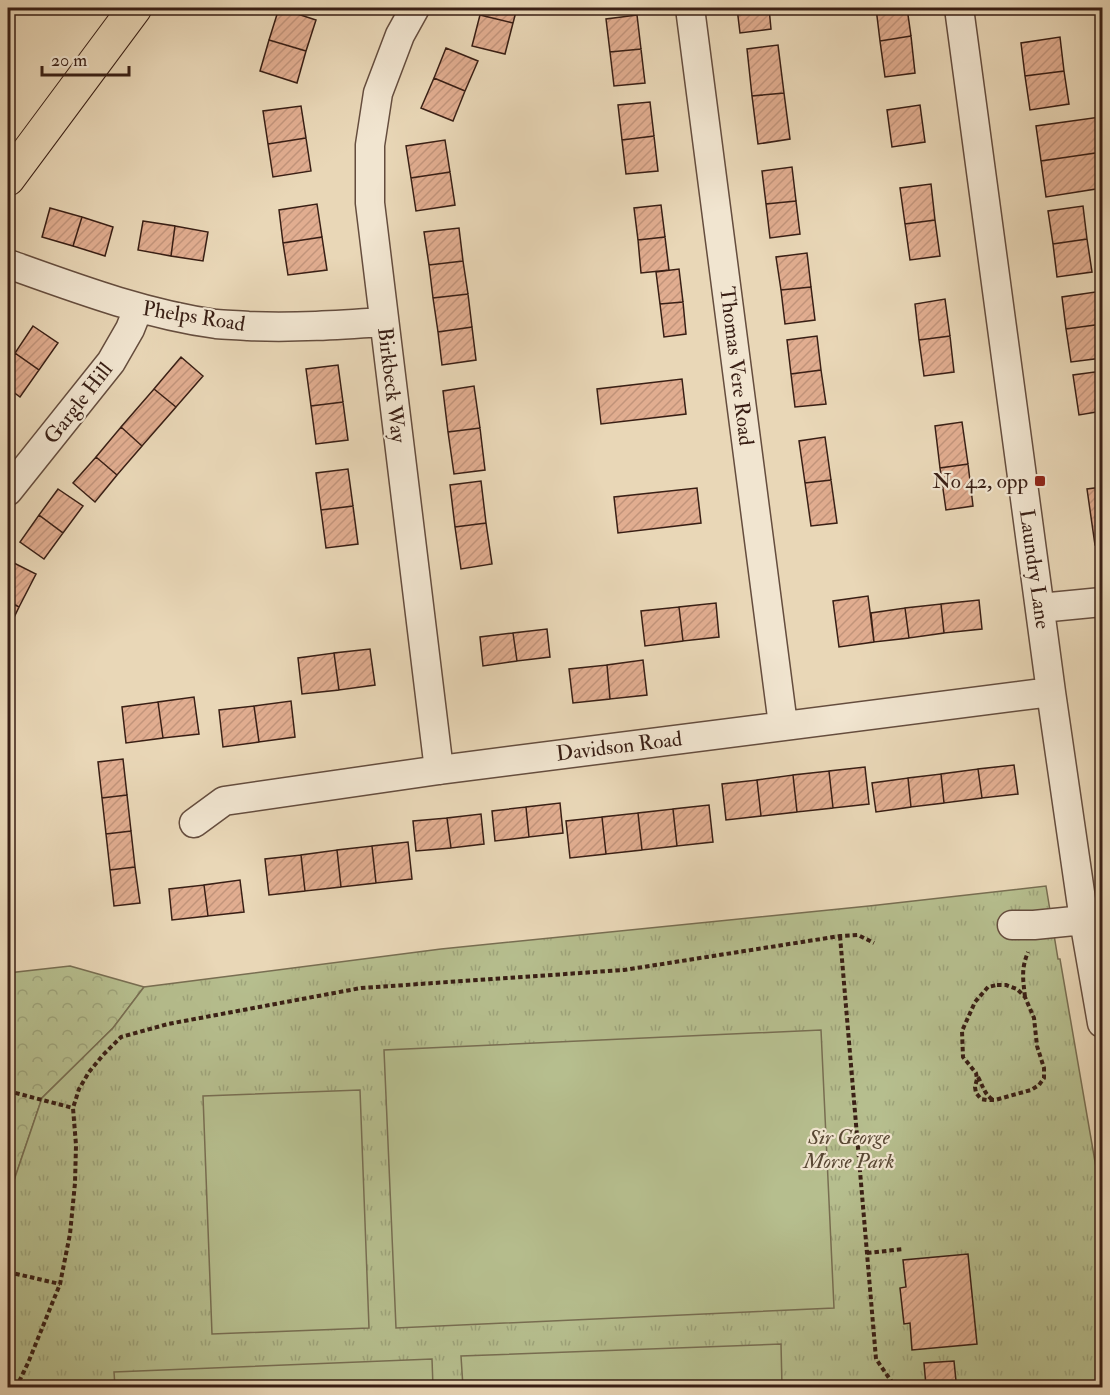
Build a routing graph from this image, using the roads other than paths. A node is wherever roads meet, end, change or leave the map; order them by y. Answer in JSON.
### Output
{"nodes":[{"id":1,"x":135,"y":8,"type":"edge"},
{"id":2,"x":415,"y":8,"type":"edge"},
{"id":3,"x":690,"y":8,"type":"edge"},
{"id":4,"x":959,"y":8,"type":"edge"},
{"id":5,"x":8,"y":179,"type":"edge"},
{"id":6,"x":11,"y":265,"type":"dead end"},
{"id":7,"x":138,"y":309,"type":"junction"},
{"id":8,"x":384,"y":322,"type":"junction"},
{"id":9,"x":8,"y":491,"type":"edge"},
{"id":10,"x":1102,"y":602,"type":"edge"},
{"id":11,"x":1040,"y":608,"type":"junction"},
{"id":12,"x":1051,"y":692,"type":"junction"},
{"id":13,"x":783,"y":725,"type":"junction"},
{"id":14,"x":439,"y":770,"type":"junction"},
{"id":15,"x":194,"y":823,"type":"dead end"},
{"id":16,"x":1084,"y":920,"type":"junction"},
{"id":17,"x":1012,"y":926,"type":"dead end"},
{"id":18,"x":1102,"y":1023,"type":"edge"}],
"edges":[{"from":1,"to":5,"type":"highway"},
{"from":2,"to":8,"type":"street","name":"Birkbeck Way"},
{"from":3,"to":13,"type":"street","name":"Thomas Vere Road"},
{"from":4,"to":11,"type":"street","name":"Laundry Lane"},
{"from":6,"to":7,"type":"street","name":"Phelps Road"},
{"from":7,"to":8,"type":"street","name":"Phelps Road"},
{"from":7,"to":9,"type":"street","name":"Gargle Hill"},
{"from":8,"to":14,"type":"street","name":"Birkbeck Way"},
{"from":10,"to":11,"type":"street"},
{"from":11,"to":12,"type":"street","name":"Laundry Lane"},
{"from":12,"to":13,"type":"street","name":"Davidson Road"},
{"from":12,"to":16,"type":"street","name":"Laundry Lane"},
{"from":13,"to":14,"type":"street","name":"Davidson Road"},
{"from":14,"to":15,"type":"street","name":"Davidson Road"},
{"from":16,"to":17,"type":"street"},
{"from":16,"to":18,"type":"street","name":"Laundry Lane"}]}
